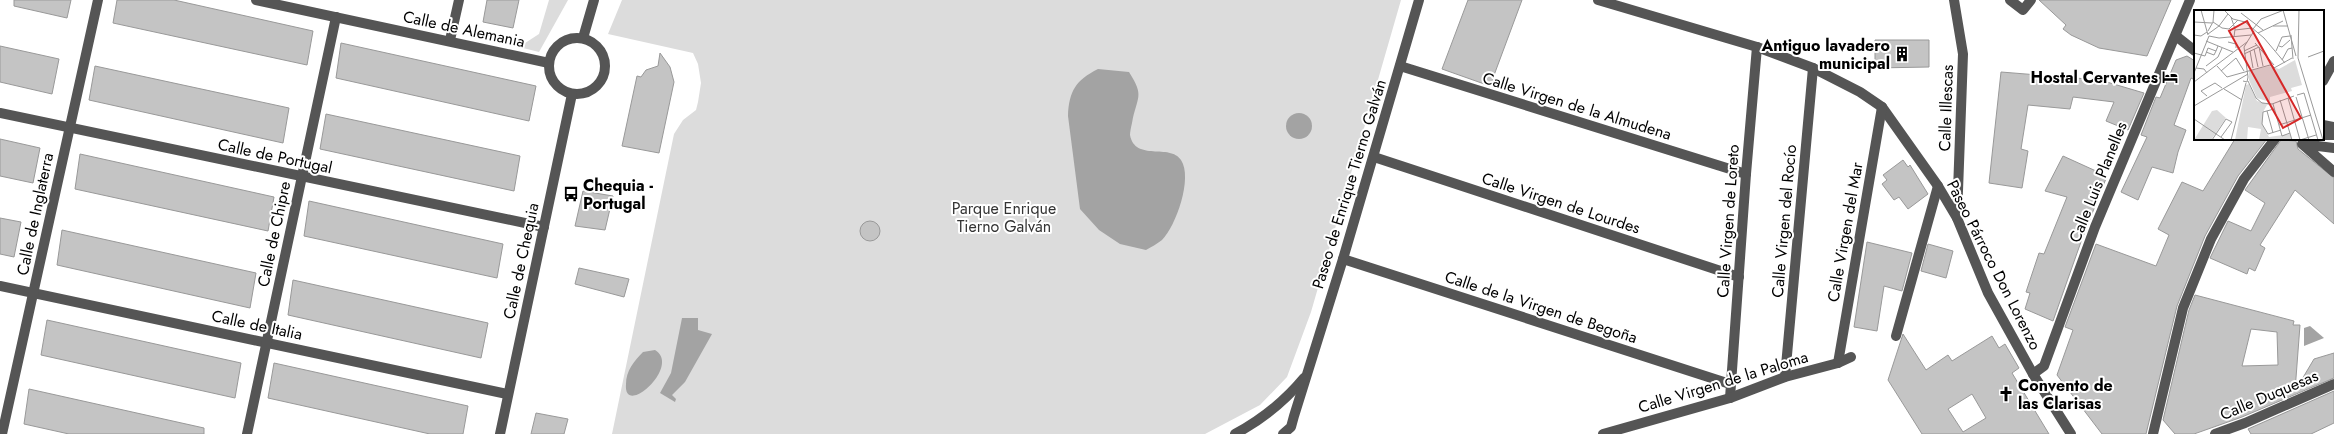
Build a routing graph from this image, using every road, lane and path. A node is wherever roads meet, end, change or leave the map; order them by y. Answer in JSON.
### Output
{"nodes":[{"id":1,"x":98,"y":0,"type":"edge"},
{"id":2,"x":256,"y":0,"type":"edge"},
{"id":3,"x":459,"y":0,"type":"edge"},
{"id":4,"x":594,"y":0,"type":"edge"},
{"id":5,"x":1419,"y":0,"type":"edge"},
{"id":6,"x":1598,"y":0,"type":"edge"},
{"id":7,"x":1954,"y":0,"type":"edge"},
{"id":8,"x":2010,"y":0,"type":"edge"},
{"id":9,"x":2031,"y":0,"type":"edge"},
{"id":10,"x":2190,"y":0,"type":"edge"},
{"id":11,"x":336,"y":17,"type":"junction"},
{"id":12,"x":2176,"y":36,"type":"junction"},
{"id":13,"x":583,"y":38,"type":"junction"},
{"id":14,"x":450,"y":40,"type":"junction"},
{"id":15,"x":1757,"y":47,"type":"junction"},
{"id":16,"x":2194,"y":51,"type":"edge"},
{"id":17,"x":2334,"y":61,"type":"edge"},
{"id":18,"x":549,"y":63,"type":"junction"},
{"id":19,"x":1400,"y":66,"type":"junction"},
{"id":20,"x":1813,"y":68,"type":"junction"},
{"id":21,"x":2324,"y":79,"type":"edge"},
{"id":22,"x":572,"y":94,"type":"junction"},
{"id":23,"x":1882,"y":106,"type":"junction"},
{"id":24,"x":0,"y":113,"type":"edge"},
{"id":25,"x":2324,"y":125,"type":"edge"},
{"id":26,"x":2334,"y":127,"type":"edge"},
{"id":27,"x":69,"y":129,"type":"junction"},
{"id":28,"x":2273,"y":140,"type":"edge"},
{"id":29,"x":2301,"y":142,"type":"edge"},
{"id":30,"x":2334,"y":148,"type":"edge"},
{"id":31,"x":1374,"y":157,"type":"junction"},
{"id":32,"x":2334,"y":172,"type":"edge"},
{"id":33,"x":1746,"y":174,"type":"junction"},
{"id":34,"x":302,"y":177,"type":"junction"},
{"id":35,"x":1938,"y":186,"type":"junction"},
{"id":36,"x":1957,"y":218,"type":"junction"},
{"id":37,"x":544,"y":227,"type":"junction"},
{"id":38,"x":1344,"y":259,"type":"junction"},
{"id":39,"x":1739,"y":277,"type":"junction"},
{"id":40,"x":0,"y":286,"type":"edge"},
{"id":41,"x":33,"y":293,"type":"junction"},
{"id":42,"x":1896,"y":336,"type":"dead end"},
{"id":43,"x":266,"y":342,"type":"junction"},
{"id":44,"x":1851,"y":358,"type":"dead end"},
{"id":45,"x":1838,"y":364,"type":"junction"},
{"id":46,"x":2033,"y":374,"type":"junction"},
{"id":47,"x":1306,"y":375,"type":"junction"},
{"id":48,"x":1785,"y":377,"type":"junction"},
{"id":49,"x":1730,"y":384,"type":"junction"},
{"id":50,"x":2334,"y":384,"type":"edge"},
{"id":51,"x":508,"y":394,"type":"junction"},
{"id":52,"x":1730,"y":398,"type":"junction"},
{"id":53,"x":1292,"y":430,"type":"edge"},
{"id":54,"x":2,"y":434,"type":"edge"},
{"id":55,"x":246,"y":434,"type":"edge"},
{"id":56,"x":500,"y":434,"type":"edge"},
{"id":57,"x":1235,"y":434,"type":"edge"},
{"id":58,"x":1283,"y":434,"type":"edge"},
{"id":59,"x":1603,"y":434,"type":"edge"},
{"id":60,"x":2071,"y":434,"type":"edge"},
{"id":61,"x":2153,"y":434,"type":"edge"},
{"id":62,"x":2215,"y":434,"type":"edge"}],
"edges":[{"from":1,"to":27,"type":"street","name":"Calle de Inglaterra"},
{"from":2,"to":11,"type":"street","name":"Calle de Alemania"},
{"from":3,"to":14,"type":"street"},
{"from":4,"to":13,"type":"street"},
{"from":5,"to":19,"type":"street","name":"Paseo de Enrique Tierno Galván"},
{"from":6,"to":15,"type":"street","name":"Paseo Párroco Don Lorenzo"},
{"from":7,"to":36,"type":"street","name":"Calle Illescas"},
{"from":8,"to":9,"type":"street"},
{"from":10,"to":12,"type":"street","name":"Calle Luis Planelles"},
{"from":11,"to":14,"type":"street","name":"Calle de Alemania"},
{"from":11,"to":34,"type":"street","name":"Calle de Chipre"},
{"from":12,"to":16,"type":"street"},
{"from":12,"to":46,"type":"street","name":"Calle Luis Planelles"},
{"from":13,"to":18,"type":"street"},
{"from":13,"to":22,"type":"street"},
{"from":14,"to":18,"type":"street","name":"Calle de Alemania"},
{"from":15,"to":20,"type":"street","name":"Paseo Párroco Don Lorenzo"},
{"from":15,"to":33,"type":"street","name":"Calle Virgen de Loreto"},
{"from":17,"to":21,"type":"street"},
{"from":18,"to":22,"type":"street"},
{"from":19,"to":31,"type":"street","name":"Paseo de Enrique Tierno Galván"},
{"from":19,"to":33,"type":"street","name":"Calle Virgen de la Almudena"},
{"from":20,"to":23,"type":"street","name":"Paseo Párroco Don Lorenzo"},
{"from":20,"to":48,"type":"street","name":"Calle Virgen del Rocío"},
{"from":22,"to":37,"type":"street","name":"Calle de Chequia"},
{"from":23,"to":35,"type":"street","name":"Paseo Párroco Don Lorenzo"},
{"from":23,"to":45,"type":"street","name":"Calle Virgen del Mar"},
{"from":24,"to":27,"type":"street","name":"Calle de Portugal"},
{"from":25,"to":26,"type":"street"},
{"from":27,"to":34,"type":"street","name":"Calle de Portugal"},
{"from":27,"to":41,"type":"street","name":"Calle de Inglaterra"},
{"from":28,"to":61,"type":"street"},
{"from":29,"to":30,"type":"street"},
{"from":29,"to":32,"type":"street"},
{"from":31,"to":38,"type":"street","name":"Paseo de Enrique Tierno Galván"},
{"from":31,"to":39,"type":"street","name":"Calle Virgen de Lourdes"},
{"from":33,"to":39,"type":"street","name":"Calle Virgen de Loreto"},
{"from":34,"to":37,"type":"street","name":"Calle de Portugal"},
{"from":34,"to":43,"type":"street","name":"Calle de Chipre"},
{"from":35,"to":36,"type":"street","name":"Paseo Párroco Don Lorenzo"},
{"from":35,"to":42,"type":"street"},
{"from":36,"to":46,"type":"street","name":"Paseo Párroco Don Lorenzo"},
{"from":37,"to":51,"type":"street","name":"Calle de Chequia"},
{"from":38,"to":47,"type":"street","name":"Paseo de Enrique Tierno Galván"},
{"from":38,"to":49,"type":"street","name":"Calle de la Virgen de Begoña"},
{"from":39,"to":49,"type":"street","name":"Calle Virgen de Loreto"},
{"from":40,"to":41,"type":"street","name":"Calle de Italia"},
{"from":41,"to":43,"type":"street","name":"Calle de Italia"},
{"from":41,"to":54,"type":"street","name":"Calle de Inglaterra"},
{"from":43,"to":51,"type":"street","name":"Calle de Italia"},
{"from":43,"to":55,"type":"street","name":"Calle de Chipre"},
{"from":44,"to":45,"type":"street","name":"Calle Virgen de la Paloma"},
{"from":45,"to":48,"type":"street","name":"Calle Virgen de la Paloma"},
{"from":46,"to":60,"type":"street","name":"Paseo Párroco Don Lorenzo"},
{"from":47,"to":53,"type":"street","name":"Paseo de Enrique Tierno Galván"},
{"from":47,"to":57,"type":"street","name":"Paseo de Enrique Tierno Galván"},
{"from":48,"to":52,"type":"street","name":"Calle Virgen de la Paloma"},
{"from":49,"to":52,"type":"street","name":"Calle Virgen de Loreto"},
{"from":50,"to":62,"type":"street","name":"Calle Duquesas"},
{"from":51,"to":56,"type":"street","name":"Calle de Chequia"},
{"from":52,"to":59,"type":"street","name":"Calle Virgen de la Paloma"},
{"from":53,"to":58,"type":"street","name":"Paseo de Enrique Tierno Galván"}]}
